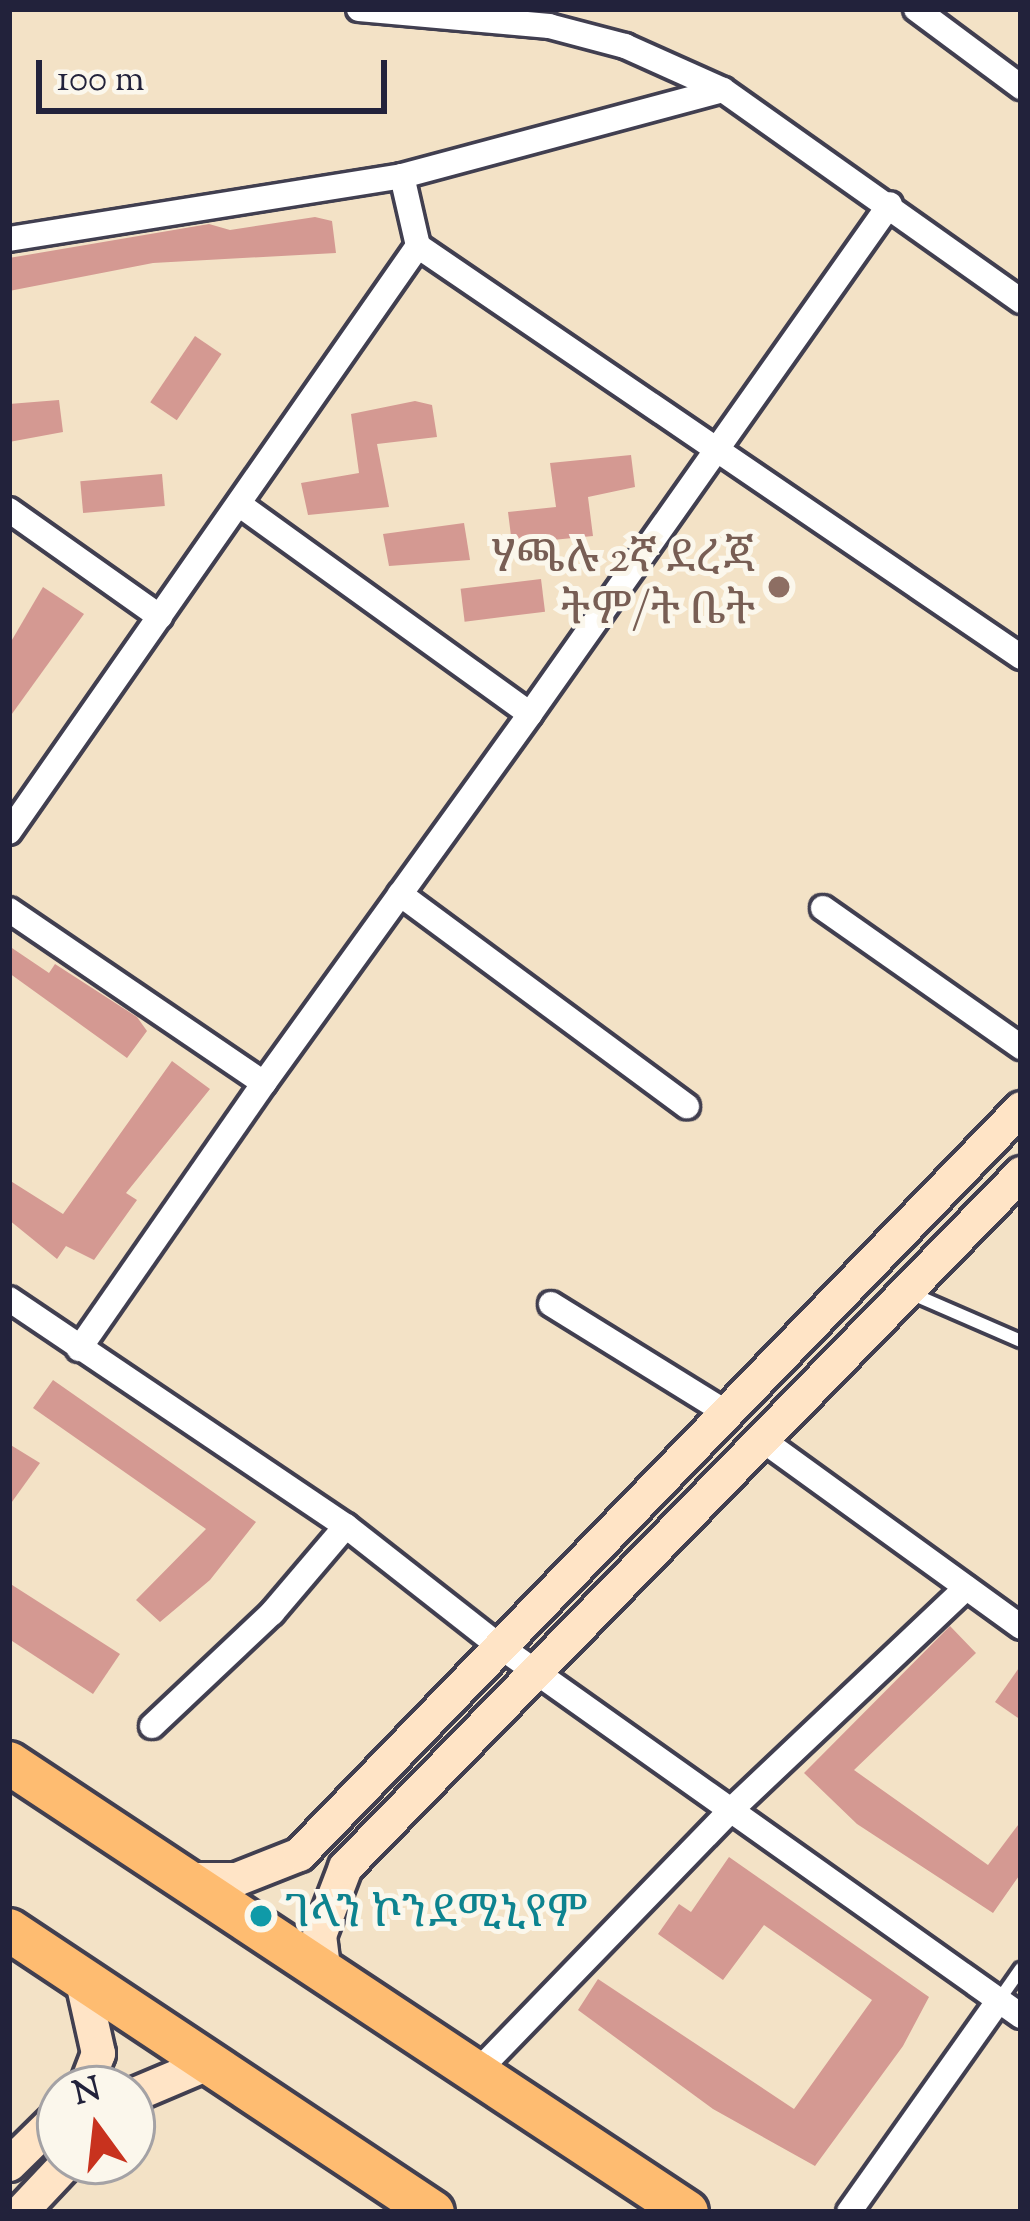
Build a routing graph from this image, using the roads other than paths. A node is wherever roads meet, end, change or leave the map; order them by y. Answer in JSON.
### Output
{"nodes":[{"id":1,"x":359,"y":9,"type":"edge"},
{"id":2,"x":916,"y":9,"type":"edge"},
{"id":3,"x":451,"y":13,"type":"edge"},
{"id":4,"x":1021,"y":87,"type":"edge"},
{"id":5,"x":723,"y":90,"type":"junction"},
{"id":6,"x":402,"y":176,"type":"junction"},
{"id":7,"x":890,"y":204,"type":"junction"},
{"id":8,"x":9,"y":238,"type":"edge"},
{"id":9,"x":418,"y":245,"type":"junction"},
{"id":10,"x":1021,"y":301,"type":"edge"},
{"id":11,"x":717,"y":450,"type":"junction"},
{"id":12,"x":241,"y":505,"type":"junction"},
{"id":13,"x":9,"y":509,"type":"edge"},
{"id":14,"x":160,"y":617,"type":"junction"},
{"id":15,"x":1021,"y":657,"type":"edge"},
{"id":16,"x":530,"y":714,"type":"junction"},
{"id":17,"x":9,"y":832,"type":"edge"},
{"id":18,"x":400,"y":895,"type":"junction"},
{"id":19,"x":824,"y":908,"type":"dead end"},
{"id":20,"x":9,"y":910,"type":"edge"},
{"id":21,"x":1021,"y":1047,"type":"edge"},
{"id":22,"x":264,"y":1083,"type":"junction"},
{"id":23,"x":687,"y":1106,"type":"dead end"},
{"id":24,"x":1021,"y":1108,"type":"edge"},
{"id":25,"x":1021,"y":1173,"type":"edge"},
{"id":26,"x":909,"y":1292,"type":"junction"},
{"id":27,"x":9,"y":1299,"type":"edge"},
{"id":28,"x":550,"y":1304,"type":"dead end"},
{"id":29,"x":1021,"y":1341,"type":"edge"},
{"id":30,"x":79,"y":1349,"type":"junction"},
{"id":31,"x":722,"y":1410,"type":"junction"},
{"id":32,"x":764,"y":1441,"type":"junction"},
{"id":33,"x":346,"y":1526,"type":"junction"},
{"id":34,"x":966,"y":1588,"type":"junction"},
{"id":35,"x":1021,"y":1627,"type":"edge"},
{"id":36,"x":498,"y":1645,"type":"junction"},
{"id":37,"x":535,"y":1670,"type":"junction"},
{"id":38,"x":152,"y":1726,"type":"dead end"},
{"id":39,"x":9,"y":1763,"type":"edge"},
{"id":40,"x":730,"y":1810,"type":"junction"},
{"id":41,"x":180,"y":1879,"type":"junction"},
{"id":42,"x":9,"y":1930,"type":"edge"},
{"id":43,"x":1021,"y":1970,"type":"edge"},
{"id":44,"x":324,"y":1975,"type":"junction"},
{"id":45,"x":82,"y":1977,"type":"junction"},
{"id":46,"x":999,"y":2000,"type":"junction"},
{"id":47,"x":1021,"y":2016,"type":"edge"},
{"id":48,"x":210,"y":2062,"type":"junction"},
{"id":49,"x":93,"y":2065,"type":"edge"},
{"id":50,"x":476,"y":2073,"type":"junction"},
{"id":51,"x":156,"y":2085,"type":"edge"},
{"id":52,"x":36,"y":2138,"type":"edge"},
{"id":53,"x":9,"y":2164,"type":"edge"},
{"id":54,"x":45,"y":2185,"type":"edge"},
{"id":55,"x":20,"y":2212,"type":"edge"},
{"id":56,"x":433,"y":2212,"type":"edge"},
{"id":57,"x":687,"y":2212,"type":"edge"},
{"id":58,"x":849,"y":2212,"type":"edge"}],
"edges":[{"from":1,"to":3,"type":"street"},
{"from":2,"to":4,"type":"street"},
{"from":3,"to":5,"type":"street"},
{"from":5,"to":6,"type":"street"},
{"from":5,"to":7,"type":"street"},
{"from":6,"to":8,"type":"street"},
{"from":6,"to":9,"type":"street"},
{"from":7,"to":10,"type":"street"},
{"from":7,"to":11,"type":"street"},
{"from":9,"to":11,"type":"street"},
{"from":9,"to":12,"type":"street"},
{"from":11,"to":15,"type":"street"},
{"from":11,"to":16,"type":"street"},
{"from":12,"to":14,"type":"street"},
{"from":12,"to":16,"type":"street"},
{"from":13,"to":14,"type":"street"},
{"from":14,"to":17,"type":"street"},
{"from":16,"to":18,"type":"street"},
{"from":18,"to":22,"type":"street"},
{"from":18,"to":23,"type":"street"},
{"from":19,"to":21,"type":"street"},
{"from":20,"to":22,"type":"street"},
{"from":22,"to":30,"type":"street"},
{"from":24,"to":31,"type":"street"},
{"from":25,"to":26,"type":"street"},
{"from":26,"to":29,"type":"lane"},
{"from":26,"to":32,"type":"street"},
{"from":27,"to":30,"type":"street"},
{"from":28,"to":31,"type":"street"},
{"from":30,"to":33,"type":"street"},
{"from":31,"to":36,"type":"street"},
{"from":32,"to":34,"type":"street"},
{"from":32,"to":37,"type":"street"},
{"from":33,"to":36,"type":"street"},
{"from":33,"to":38,"type":"street"},
{"from":34,"to":35,"type":"street"},
{"from":34,"to":40,"type":"street"},
{"from":36,"to":37,"type":"street"},
{"from":36,"to":41,"type":"street"},
{"from":37,"to":40,"type":"street"},
{"from":37,"to":44,"type":"street"},
{"from":39,"to":41,"type":"highway"},
{"from":40,"to":46,"type":"street"},
{"from":40,"to":50,"type":"street"},
{"from":41,"to":44,"type":"highway"},
{"from":42,"to":45,"type":"highway"},
{"from":43,"to":46,"type":"lane"},
{"from":44,"to":50,"type":"highway"},
{"from":45,"to":48,"type":"highway"},
{"from":45,"to":49,"type":"street"},
{"from":46,"to":47,"type":"street"},
{"from":46,"to":58,"type":"street"},
{"from":48,"to":51,"type":"street"},
{"from":48,"to":56,"type":"highway"},
{"from":50,"to":57,"type":"highway"},
{"from":52,"to":53,"type":"street"},
{"from":54,"to":55,"type":"street"}]}
